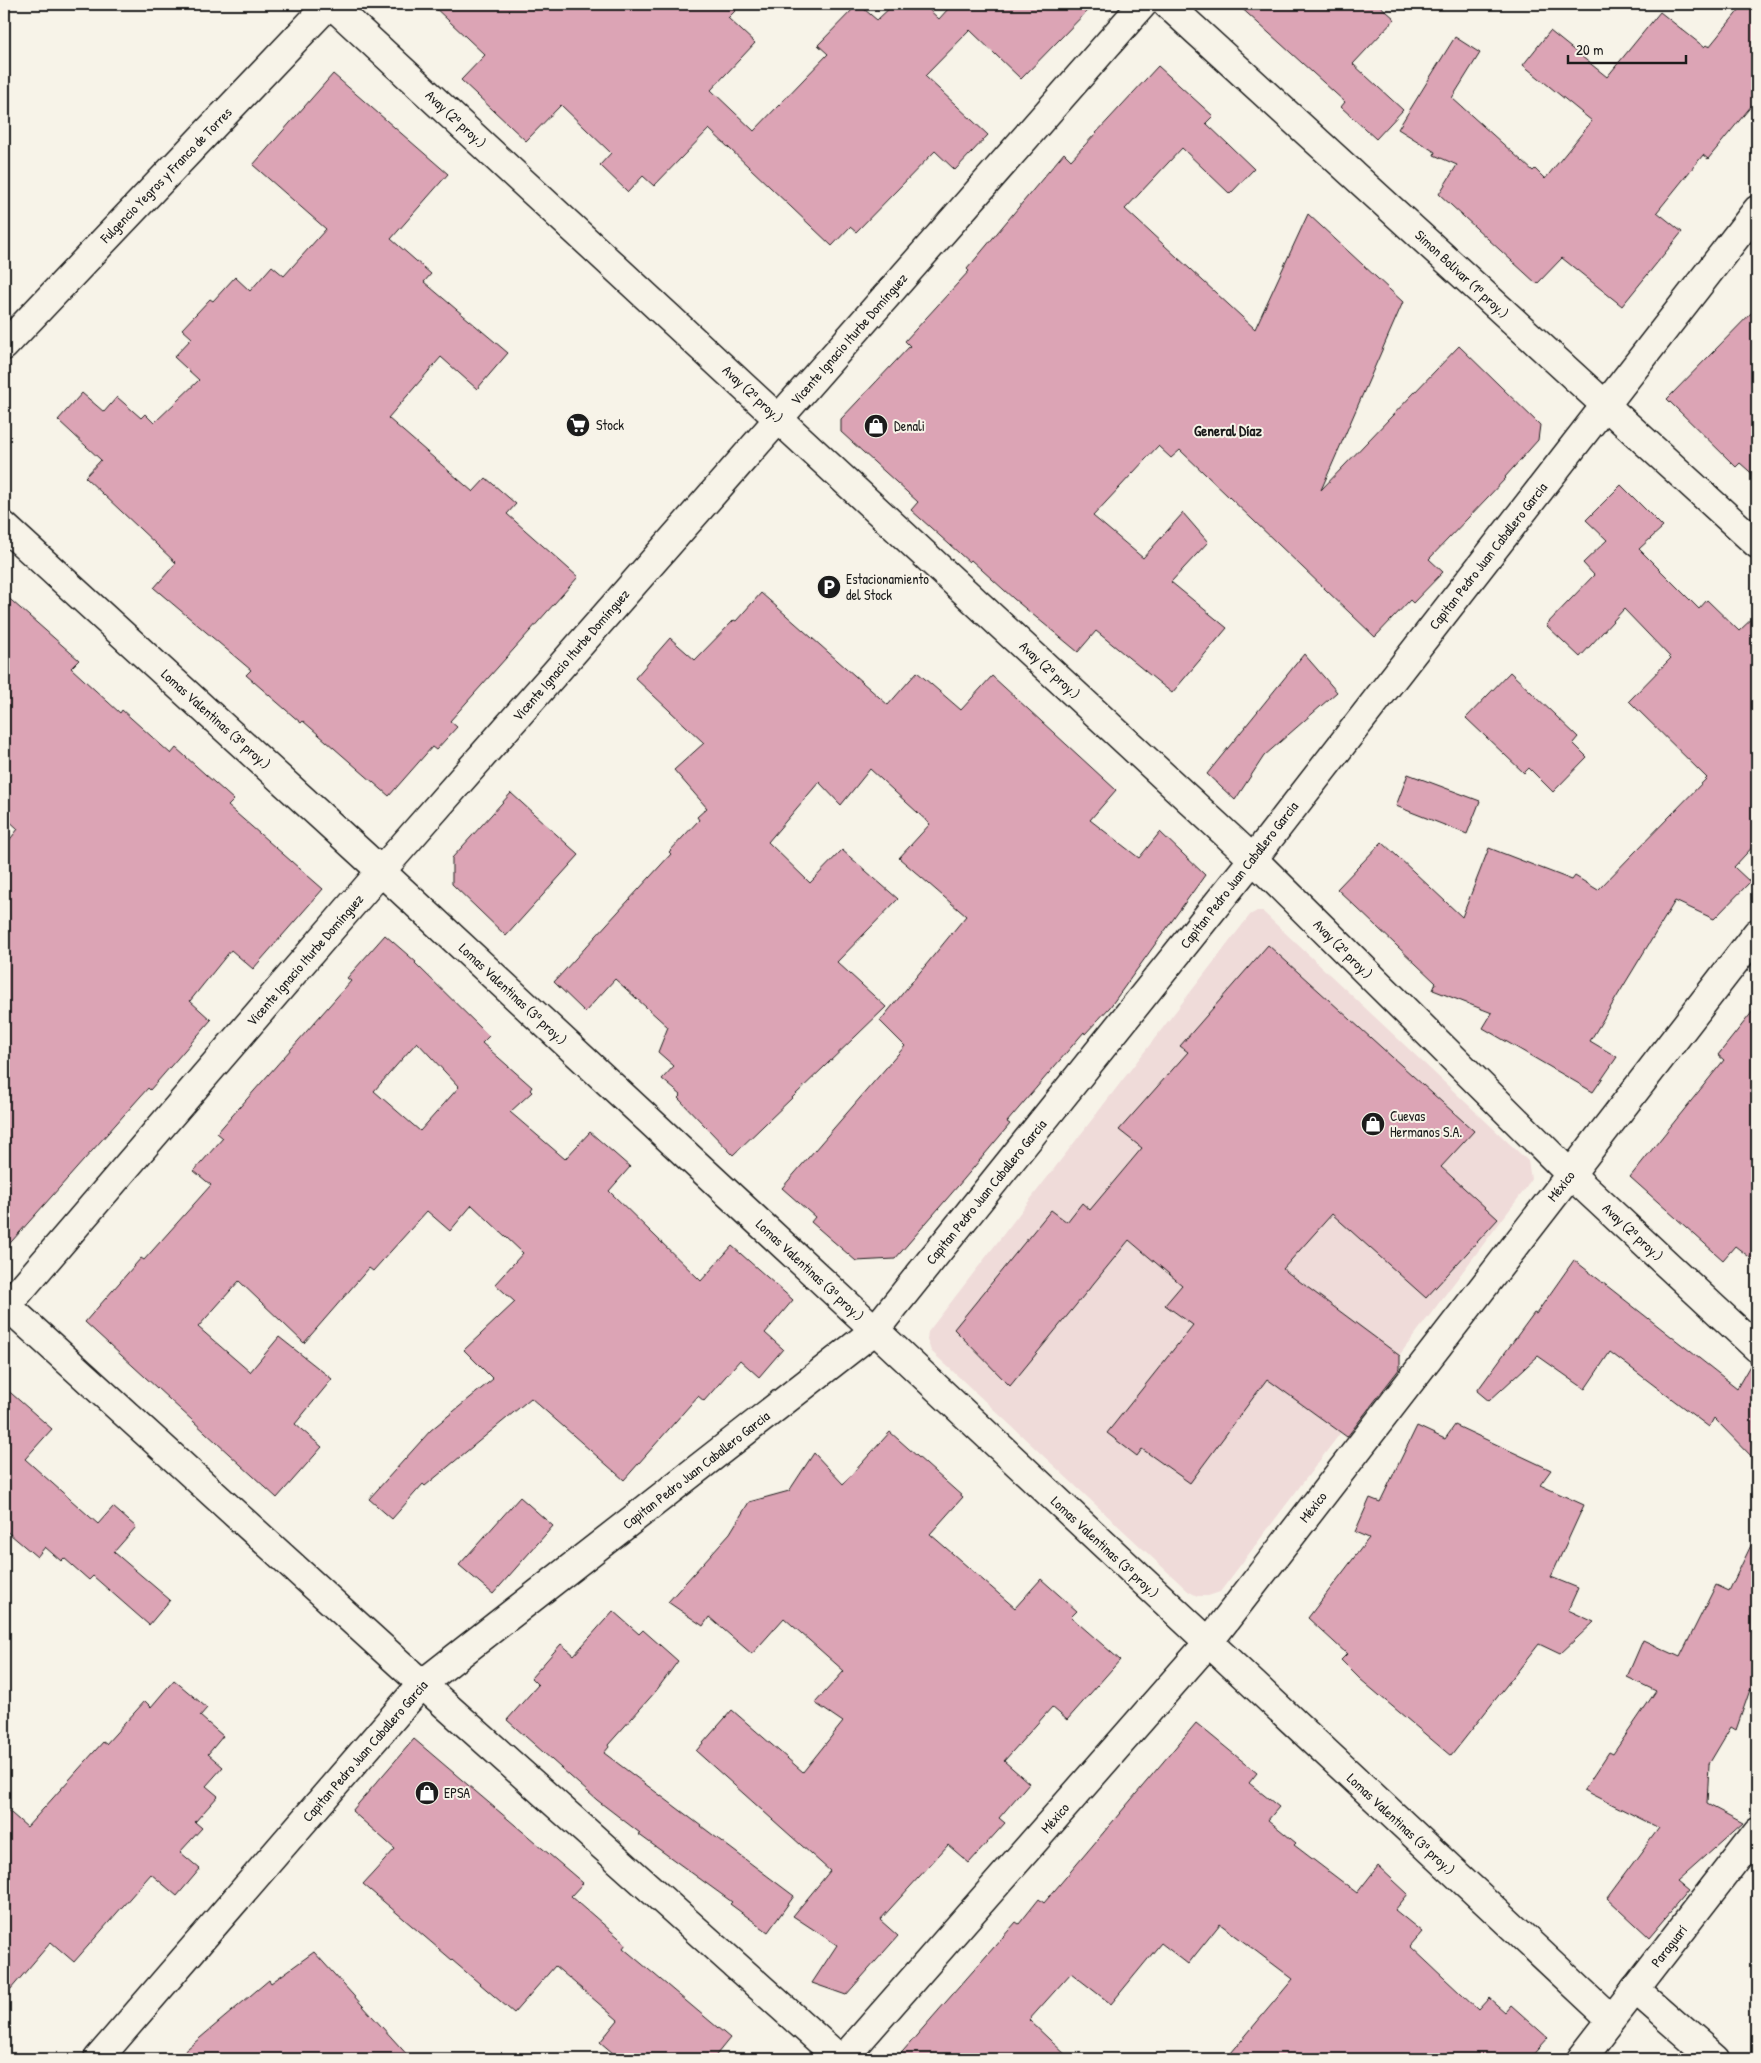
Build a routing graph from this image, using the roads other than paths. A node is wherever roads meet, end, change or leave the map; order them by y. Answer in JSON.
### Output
{"nodes":[{"id":1,"x":330,"y":4,"type":"edge"},
{"id":2,"x":1143,"y":4,"type":"edge"},
{"id":3,"x":1167,"y":4,"type":"edge"},
{"id":4,"x":1757,"y":210,"type":"edge"},
{"id":5,"x":4,"y":346,"type":"edge"},
{"id":6,"x":1605,"y":405,"type":"junction"},
{"id":7,"x":779,"y":418,"type":"junction"},
{"id":8,"x":4,"y":526,"type":"edge"},
{"id":9,"x":1757,"y":544,"type":"edge"},
{"id":10,"x":1253,"y":859,"type":"junction"},
{"id":11,"x":381,"y":871,"type":"junction"},
{"id":12,"x":1757,"y":933,"type":"edge"},
{"id":13,"x":1570,"y":1174,"type":"junction"},
{"id":14,"x":5,"y":1306,"type":"edge"},
{"id":15,"x":875,"y":1330,"type":"junction"},
{"id":16,"x":1757,"y":1348,"type":"edge"},
{"id":17,"x":1208,"y":1643,"type":"junction"},
{"id":18,"x":422,"y":1684,"type":"junction"},
{"id":19,"x":1757,"y":1832,"type":"edge"},
{"id":20,"x":1635,"y":1989,"type":"junction"},
{"id":21,"x":1611,"y":2019,"type":"junction"},
{"id":22,"x":98,"y":2059,"type":"edge"},
{"id":23,"x":842,"y":2059,"type":"edge"},
{"id":24,"x":1581,"y":2059,"type":"edge"},
{"id":25,"x":1715,"y":2059,"type":"edge"}],
"edges":[{"from":1,"to":5,"type":"street","name":"Fulgencio Yegros y Franco de Torres"},
{"from":1,"to":7,"type":"street","name":"Avay (2ª proy.)"},
{"from":2,"to":7,"type":"street","name":"Vicente Ignacio Iturbe Domínguez"},
{"from":3,"to":6,"type":"street","name":"Simon Bolivar (1ª proy.)"},
{"from":4,"to":6,"type":"street","name":"Capitan Pedro Juan Caballero Garcia"},
{"from":6,"to":9,"type":"street","name":"Simon Bolivar (1ª proy.)"},
{"from":6,"to":10,"type":"street","name":"Capitan Pedro Juan Caballero Garcia"},
{"from":7,"to":10,"type":"street","name":"Avay (2ª proy.)"},
{"from":7,"to":11,"type":"street","name":"Vicente Ignacio Iturbe Domínguez"},
{"from":8,"to":11,"type":"street","name":"Lomas Valentinas (3ª proy.)"},
{"from":10,"to":13,"type":"street","name":"Avay (2ª proy.)"},
{"from":10,"to":15,"type":"street","name":"Capitan Pedro Juan Caballero Garcia"},
{"from":11,"to":14,"type":"street","name":"Vicente Ignacio Iturbe Domínguez"},
{"from":11,"to":15,"type":"street","name":"Lomas Valentinas (3ª proy.)"},
{"from":12,"to":13,"type":"street","name":"México"},
{"from":13,"to":16,"type":"street","name":"Avay (2ª proy.)"},
{"from":13,"to":17,"type":"street","name":"México"},
{"from":14,"to":18,"type":"street"},
{"from":15,"to":17,"type":"street","name":"Lomas Valentinas (3ª proy.)"},
{"from":15,"to":18,"type":"street","name":"Capitan Pedro Juan Caballero Garcia"},
{"from":17,"to":21,"type":"street","name":"Lomas Valentinas (3ª proy.)"},
{"from":17,"to":23,"type":"street","name":"México"},
{"from":18,"to":22,"type":"street","name":"Capitan Pedro Juan Caballero Garcia"},
{"from":18,"to":23,"type":"street"},
{"from":19,"to":20,"type":"street","name":"Paraguarí"},
{"from":20,"to":21,"type":"street","name":"Paraguarí"},
{"from":20,"to":25,"type":"street"},
{"from":21,"to":24,"type":"street","name":"Paraguarí"}]}
